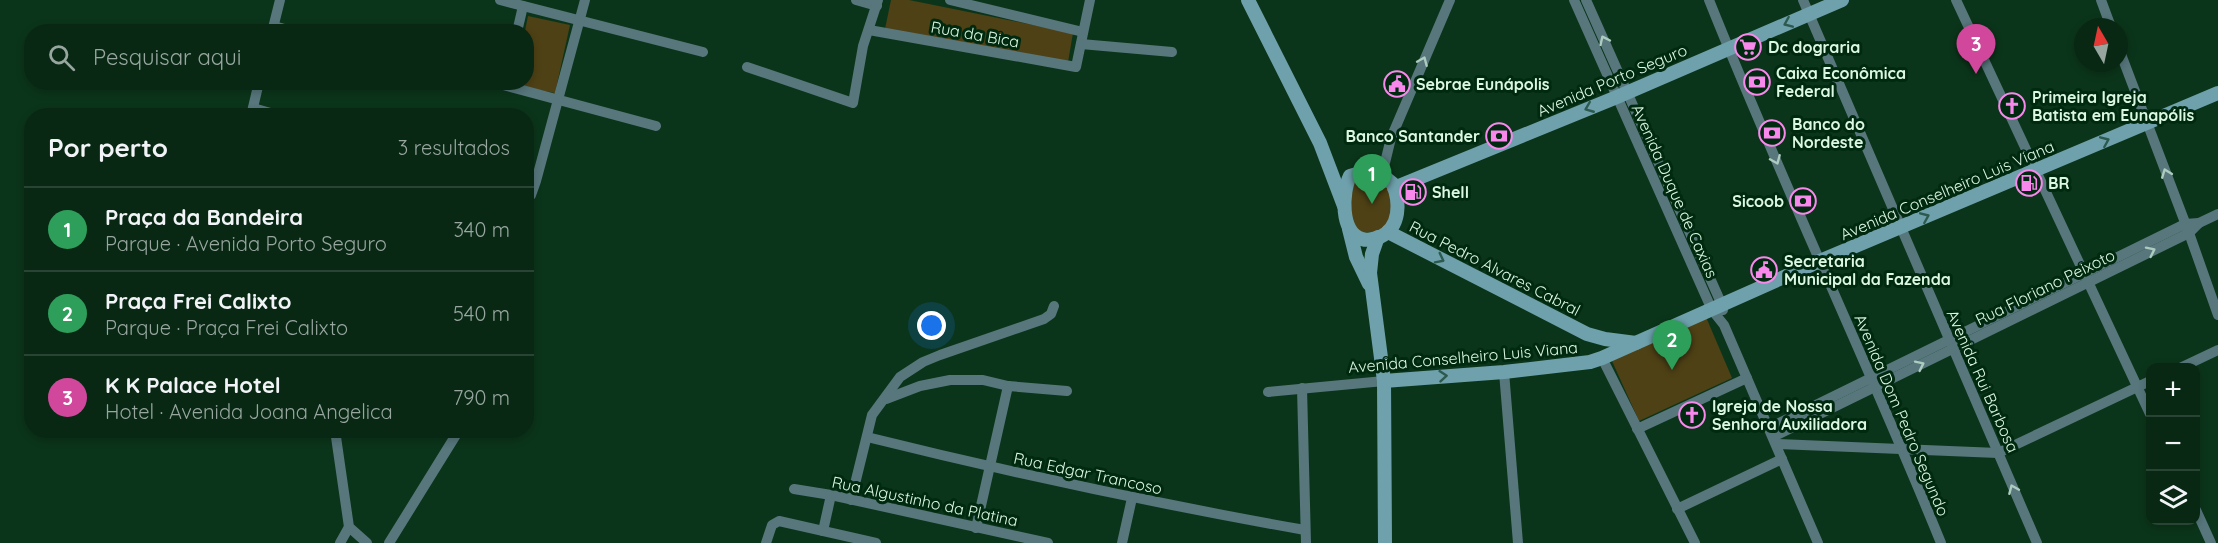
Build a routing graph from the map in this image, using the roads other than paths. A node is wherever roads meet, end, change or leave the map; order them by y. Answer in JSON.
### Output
{"nodes":[{"id":1,"x":280,"y":0,"type":"edge"},
{"id":2,"x":500,"y":0,"type":"edge"},
{"id":3,"x":585,"y":0,"type":"edge"},
{"id":4,"x":856,"y":0,"type":"edge"},
{"id":5,"x":950,"y":0,"type":"edge"},
{"id":6,"x":1090,"y":0,"type":"edge"},
{"id":7,"x":1248,"y":0,"type":"edge"},
{"id":8,"x":1574,"y":0,"type":"edge"},
{"id":9,"x":1586,"y":0,"type":"edge"},
{"id":10,"x":1709,"y":0,"type":"edge"},
{"id":11,"x":1803,"y":0,"type":"edge"},
{"id":12,"x":1842,"y":0,"type":"edge"},
{"id":13,"x":1956,"y":0,"type":"edge"},
{"id":14,"x":2101,"y":0,"type":"edge"},
{"id":15,"x":1448,"y":1,"type":"edge"},
{"id":16,"x":878,"y":3,"type":"edge"},
{"id":17,"x":523,"y":6,"type":"junction"},
{"id":18,"x":1809,"y":14,"type":"junction"},
{"id":19,"x":2108,"y":18,"type":"edge"},
{"id":20,"x":580,"y":21,"type":"junction"},
{"id":21,"x":274,"y":24,"type":"edge"},
{"id":22,"x":519,"y":24,"type":"edge"},
{"id":23,"x":869,"y":30,"type":"junction"},
{"id":24,"x":1083,"y":32,"type":"junction"},
{"id":25,"x":1080,"y":44,"type":"junction"},
{"id":26,"x":1728,"y":48,"type":"junction"},
{"id":27,"x":703,"y":52,"type":"dead end"},
{"id":28,"x":1172,"y":52,"type":"dead end"},
{"id":29,"x":747,"y":67,"type":"dead end"},
{"id":30,"x":2127,"y":72,"type":"edge"},
{"id":31,"x":258,"y":90,"type":"edge"},
{"id":32,"x":524,"y":90,"type":"edge"},
{"id":33,"x":2218,"y":93,"type":"edge"},
{"id":34,"x":1623,"y":95,"type":"junction"},
{"id":35,"x":557,"y":100,"type":"junction"},
{"id":36,"x":253,"y":108,"type":"edge"},
{"id":37,"x":2146,"y":123,"type":"junction"},
{"id":38,"x":656,"y":126,"type":"dead end"},
{"id":39,"x":1320,"y":144,"type":"junction"},
{"id":40,"x":2035,"y":170,"type":"junction"},
{"id":41,"x":534,"y":171,"type":"edge"},
{"id":42,"x":1382,"y":175,"type":"junction"},
{"id":43,"x":1350,"y":177,"type":"junction"},
{"id":44,"x":1394,"y":188,"type":"junction"},
{"id":45,"x":1344,"y":206,"type":"junction"},
{"id":46,"x":2218,"y":214,"type":"edge"},
{"id":47,"x":1349,"y":227,"type":"junction"},
{"id":48,"x":1901,"y":228,"type":"junction"},
{"id":49,"x":2187,"y":228,"type":"junction"},
{"id":50,"x":1383,"y":235,"type":"junction"},
{"id":51,"x":1820,"y":261,"type":"junction"},
{"id":52,"x":2085,"y":278,"type":"junction"},
{"id":53,"x":1371,"y":285,"type":"junction"},
{"id":54,"x":1054,"y":306,"type":"dead end"},
{"id":55,"x":1717,"y":307,"type":"junction"},
{"id":56,"x":2218,"y":315,"type":"edge"},
{"id":57,"x":1587,"y":334,"type":"junction"},
{"id":58,"x":1636,"y":343,"type":"junction"},
{"id":59,"x":1950,"y":345,"type":"junction"},
{"id":60,"x":2218,"y":350,"type":"edge"},
{"id":61,"x":1602,"y":358,"type":"junction"},
{"id":62,"x":2191,"y":363,"type":"edge"},
{"id":63,"x":1504,"y":372,"type":"junction"},
{"id":64,"x":1747,"y":378,"type":"junction"},
{"id":65,"x":1384,"y":381,"type":"junction"},
{"id":66,"x":1872,"y":382,"type":"junction"},
{"id":67,"x":2146,"y":383,"type":"edge"},
{"id":68,"x":1008,"y":386,"type":"junction"},
{"id":69,"x":2138,"y":387,"type":"junction"},
{"id":70,"x":1302,"y":388,"type":"junction"},
{"id":71,"x":1067,"y":392,"type":"dead end"},
{"id":72,"x":1269,"y":392,"type":"dead end"},
{"id":73,"x":886,"y":399,"type":"junction"},
{"id":74,"x":2146,"y":404,"type":"edge"},
{"id":75,"x":1637,"y":429,"type":"junction"},
{"id":76,"x":1772,"y":436,"type":"junction"},
{"id":77,"x":867,"y":437,"type":"junction"},
{"id":78,"x":336,"y":438,"type":"edge"},
{"id":79,"x":454,"y":438,"type":"edge"},
{"id":80,"x":1902,"y":448,"type":"junction"},
{"id":81,"x":1998,"y":453,"type":"junction"},
{"id":82,"x":1782,"y":459,"type":"junction"},
{"id":83,"x":989,"y":468,"type":"junction"},
{"id":84,"x":794,"y":489,"type":"dead end"},
{"id":85,"x":831,"y":495,"type":"junction"},
{"id":86,"x":1132,"y":498,"type":"junction"},
{"id":87,"x":851,"y":500,"type":"junction"},
{"id":88,"x":1677,"y":508,"type":"junction"},
{"id":89,"x":2200,"y":519,"type":"edge"},
{"id":90,"x":349,"y":526,"type":"junction"},
{"id":91,"x":976,"y":528,"type":"junction"},
{"id":92,"x":1305,"y":530,"type":"junction"},
{"id":93,"x":823,"y":531,"type":"junction"},
{"id":94,"x":340,"y":543,"type":"edge"},
{"id":95,"x":367,"y":543,"type":"edge"},
{"id":96,"x":389,"y":543,"type":"edge"},
{"id":97,"x":766,"y":543,"type":"edge"},
{"id":98,"x":876,"y":543,"type":"edge"},
{"id":99,"x":1048,"y":543,"type":"edge"},
{"id":100,"x":1122,"y":543,"type":"edge"},
{"id":101,"x":1305,"y":543,"type":"edge"},
{"id":102,"x":1385,"y":543,"type":"edge"},
{"id":103,"x":1518,"y":543,"type":"edge"},
{"id":104,"x":1695,"y":543,"type":"edge"},
{"id":105,"x":1818,"y":543,"type":"edge"},
{"id":106,"x":1941,"y":543,"type":"edge"},
{"id":107,"x":2037,"y":543,"type":"edge"},
{"id":108,"x":2211,"y":543,"type":"edge"}],
"edges":[{"from":1,"to":21,"type":"street"},
{"from":2,"to":17,"type":"street"},
{"from":3,"to":20,"type":"street"},
{"from":4,"to":16,"type":"street"},
{"from":5,"to":24,"type":"street"},
{"from":6,"to":24,"type":"street"},
{"from":7,"to":39,"type":"main road"},
{"from":8,"to":34,"type":"street","name":"Avenida Duque de Caxias"},
{"from":34,"to":9,"type":"street","name":"Avenida Duque de Caxias","one_way":true},
{"from":10,"to":26,"type":"street","name":"Avenida Dom Pedro Segundo"},
{"from":11,"to":18,"type":"street","name":"Avenida Rui Barbosa"},
{"from":12,"to":18,"type":"main road","name":"Avenida Porto Seguro"},
{"from":13,"to":40,"type":"street"},
{"from":14,"to":19,"type":"street"},
{"from":42,"to":15,"type":"street","one_way":true},
{"from":16,"to":23,"type":"street"},
{"from":17,"to":20,"type":"street"},
{"from":17,"to":22,"type":"street"},
{"from":18,"to":26,"type":"main road","name":"Avenida Porto Seguro","one_way":true},
{"from":18,"to":48,"type":"street","name":"Avenida Rui Barbosa"},
{"from":20,"to":27,"type":"street"},
{"from":20,"to":35,"type":"street"},
{"from":23,"to":25,"type":"street","name":"Rua da Bica"},
{"from":23,"to":29,"type":"street"},
{"from":24,"to":25,"type":"street"},
{"from":25,"to":28,"type":"street"},
{"from":26,"to":34,"type":"main road","name":"Avenida Porto Seguro"},
{"from":26,"to":51,"type":"street","name":"Avenida Dom Pedro Segundo","one_way":true},
{"from":30,"to":37,"type":"street"},
{"from":31,"to":36,"type":"street"},
{"from":32,"to":35,"type":"street"},
{"from":33,"to":37,"type":"main road","name":"Avenida Conselheiro Luis Viana"},
{"from":34,"to":44,"type":"main road","name":"Avenida Porto Seguro","one_way":true},
{"from":34,"to":55,"type":"street","name":"Avenida Duque de Caxias"},
{"from":35,"to":38,"type":"street"},
{"from":35,"to":41,"type":"street"},
{"from":40,"to":37,"type":"main road","name":"Avenida Conselheiro Luis Viana","one_way":true},
{"from":49,"to":37,"type":"street","one_way":true},
{"from":39,"to":43,"type":"main road"},
{"from":39,"to":45,"type":"main road"},
{"from":48,"to":40,"type":"main road","name":"Avenida Conselheiro Luis Viana","one_way":true},
{"from":40,"to":52,"type":"street"},
{"from":42,"to":43,"type":"main road"},
{"from":42,"to":44,"type":"main road"},
{"from":43,"to":45,"type":"main road"},
{"from":44,"to":50,"type":"main road"},
{"from":45,"to":47,"type":"main road"},
{"from":46,"to":49,"type":"street","name":"Rua Floriano Peixoto"},
{"from":47,"to":50,"type":"main road"},
{"from":47,"to":53,"type":"main road"},
{"from":48,"to":51,"type":"main road","name":"Avenida Conselheiro Luis Viana"},
{"from":48,"to":59,"type":"street","name":"Avenida Rui Barbosa"},
{"from":49,"to":52,"type":"street","name":"Rua Floriano Peixoto"},
{"from":49,"to":56,"type":"street"},
{"from":50,"to":53,"type":"main road"},
{"from":50,"to":57,"type":"main road","name":"Rua Pedro Alvares Cabral","one_way":true},
{"from":51,"to":55,"type":"main road","name":"Avenida Conselheiro Luis Viana"},
{"from":51,"to":66,"type":"street","name":"Avenida Dom Pedro Segundo"},
{"from":52,"to":59,"type":"street","name":"Rua Floriano Peixoto"},
{"from":52,"to":69,"type":"street"},
{"from":53,"to":65,"type":"main road"},
{"from":54,"to":73,"type":"street"},
{"from":55,"to":58,"type":"main road","name":"Avenida Conselheiro Luis Viana"},
{"from":55,"to":64,"type":"street","name":"Avenida Duque de Caxias"},
{"from":57,"to":58,"type":"main road","name":"Rua Pedro Alvares Cabral"},
{"from":57,"to":61,"type":"main road","name":"Rua Pedro Alvares Cabral"},
{"from":58,"to":61,"type":"main road","name":"Avenida Conselheiro Luis Viana"},
{"from":59,"to":66,"type":"street","name":"Rua Floriano Peixoto"},
{"from":59,"to":81,"type":"street","name":"Avenida Rui Barbosa"},
{"from":60,"to":62,"type":"street"},
{"from":61,"to":63,"type":"main road","name":"Avenida Conselheiro Luis Viana"},
{"from":61,"to":75,"type":"street"},
{"from":65,"to":63,"type":"main road","name":"Avenida Conselheiro Luis Viana","one_way":true},
{"from":63,"to":103,"type":"street"},
{"from":64,"to":75,"type":"street"},
{"from":64,"to":76,"type":"street","name":"Avenida Duque de Caxias"},
{"from":65,"to":70,"type":"street","name":"Avenida Conselheiro Luis Viana"},
{"from":65,"to":102,"type":"main road"},
{"from":66,"to":76,"type":"street","name":"Rua Floriano Peixoto"},
{"from":66,"to":80,"type":"street","name":"Avenida Dom Pedro Segundo"},
{"from":67,"to":69,"type":"street"},
{"from":68,"to":71,"type":"street"},
{"from":68,"to":73,"type":"street"},
{"from":68,"to":83,"type":"street"},
{"from":69,"to":74,"type":"street"},
{"from":69,"to":81,"type":"street"},
{"from":70,"to":72,"type":"street","name":"Avenida Conselheiro Luis Viana"},
{"from":70,"to":92,"type":"street"},
{"from":73,"to":77,"type":"street"},
{"from":75,"to":88,"type":"street"},
{"from":76,"to":80,"type":"street"},
{"from":76,"to":82,"type":"street","name":"Avenida Duque de Caxias"},
{"from":77,"to":83,"type":"street","name":"Rua Edgar Trancoso"},
{"from":77,"to":87,"type":"street"},
{"from":78,"to":90,"type":"street"},
{"from":79,"to":96,"type":"street"},
{"from":80,"to":81,"type":"street"},
{"from":80,"to":106,"type":"street","name":"Avenida Dom Pedro Segundo"},
{"from":107,"to":81,"type":"street","name":"Avenida Rui Barbosa","one_way":true},
{"from":82,"to":88,"type":"street"},
{"from":82,"to":105,"type":"street","name":"Avenida Duque de Caxias"},
{"from":83,"to":86,"type":"street","name":"Rua Edgar Trancoso"},
{"from":83,"to":91,"type":"street"},
{"from":84,"to":85,"type":"street","name":"Rua Algustinho da Platina"},
{"from":85,"to":87,"type":"street","name":"Rua Algustinho da Platina"},
{"from":85,"to":93,"type":"street"},
{"from":86,"to":92,"type":"street","name":"Rua Edgar Trancoso"},
{"from":86,"to":100,"type":"street"},
{"from":87,"to":91,"type":"street","name":"Rua Algustinho da Platina"},
{"from":88,"to":104,"type":"street"},
{"from":89,"to":108,"type":"street"},
{"from":90,"to":94,"type":"street"},
{"from":90,"to":95,"type":"street"},
{"from":91,"to":99,"type":"street","name":"Rua Algustinho da Platina"},
{"from":92,"to":101,"type":"street"},
{"from":93,"to":97,"type":"street"},
{"from":93,"to":98,"type":"street"}]}
